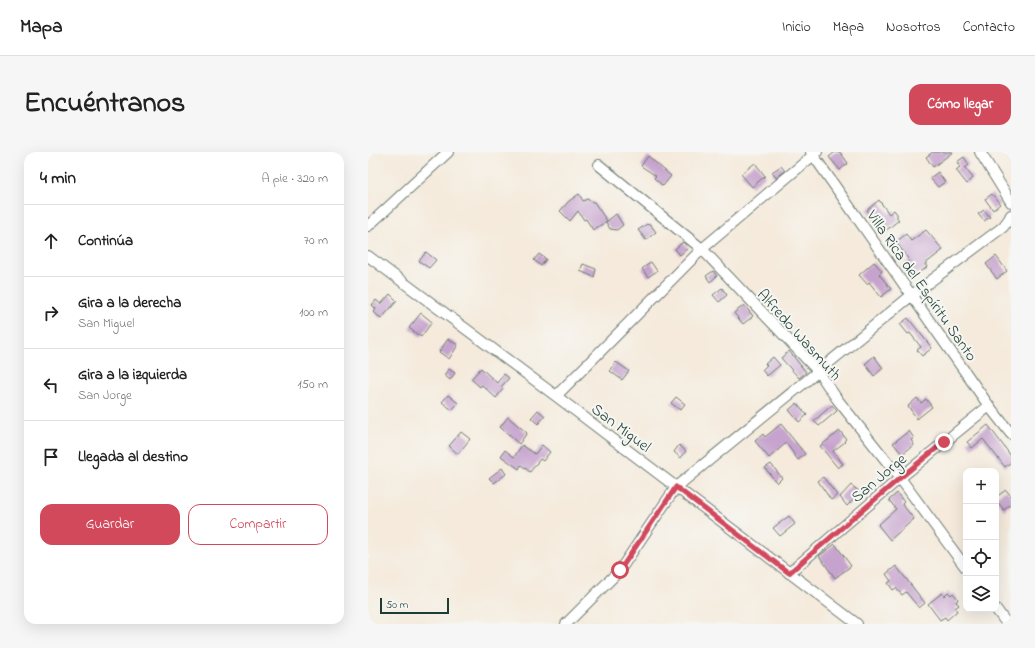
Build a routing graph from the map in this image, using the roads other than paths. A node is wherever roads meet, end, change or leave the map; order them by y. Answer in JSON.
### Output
{"nodes":[{"id":1,"x":448,"y":152,"type":"edge"},
{"id":2,"x":980,"y":152,"type":"edge"},
{"id":3,"x":814,"y":153,"type":"edge"},
{"id":4,"x":599,"y":165,"type":"dead end"},
{"id":5,"x":1011,"y":202,"type":"edge"},
{"id":6,"x":1010,"y":217,"type":"edge"},
{"id":7,"x":368,"y":226,"type":"edge"},
{"id":8,"x":702,"y":249,"type":"junction"},
{"id":9,"x":368,"y":256,"type":"edge"},
{"id":10,"x":912,"y":295,"type":"junction"},
{"id":11,"x":818,"y":371,"type":"junction"},
{"id":12,"x":556,"y":396,"type":"junction"},
{"id":13,"x":989,"y":406,"type":"junction"},
{"id":14,"x":1011,"y":434,"type":"edge"},
{"id":15,"x":900,"y":478,"type":"junction"},
{"id":16,"x":676,"y":487,"type":"junction"},
{"id":17,"x":963,"y":564,"type":"edge"},
{"id":18,"x":789,"y":573,"type":"junction"},
{"id":19,"x":998,"y":612,"type":"edge"},
{"id":20,"x":566,"y":624,"type":"edge"},
{"id":21,"x":857,"y":624,"type":"edge"},
{"id":22,"x":1007,"y":624,"type":"edge"}],
"edges":[{"from":1,"to":7,"type":"street"},
{"from":2,"to":5,"type":"street"},
{"from":3,"to":8,"type":"street"},
{"from":3,"to":10,"type":"street","name":"Villa Rica del Espíritu Santo"},
{"from":4,"to":8,"type":"street","name":"Alfredo Wasmuth"},
{"from":6,"to":10,"type":"street"},
{"from":8,"to":11,"type":"street","name":"Alfredo Wasmuth"},
{"from":8,"to":12,"type":"street"},
{"from":9,"to":12,"type":"street","name":"San Miguel"},
{"from":10,"to":11,"type":"street"},
{"from":10,"to":13,"type":"street","name":"Villa Rica del Espíritu Santo"},
{"from":11,"to":15,"type":"street","name":"Alfredo Wasmuth"},
{"from":11,"to":16,"type":"street"},
{"from":12,"to":16,"type":"street","name":"San Miguel"},
{"from":13,"to":14,"type":"street","name":"Villa Rica del Espíritu Santo"},
{"from":13,"to":15,"type":"street","name":"San Jorge"},
{"from":15,"to":17,"type":"street","name":"Alfredo Wasmuth"},
{"from":15,"to":18,"type":"street","name":"San Jorge"},
{"from":16,"to":18,"type":"street","name":"San Miguel"},
{"from":16,"to":20,"type":"street"},
{"from":18,"to":21,"type":"street","name":"San Miguel"},
{"from":19,"to":22,"type":"street"}]}
